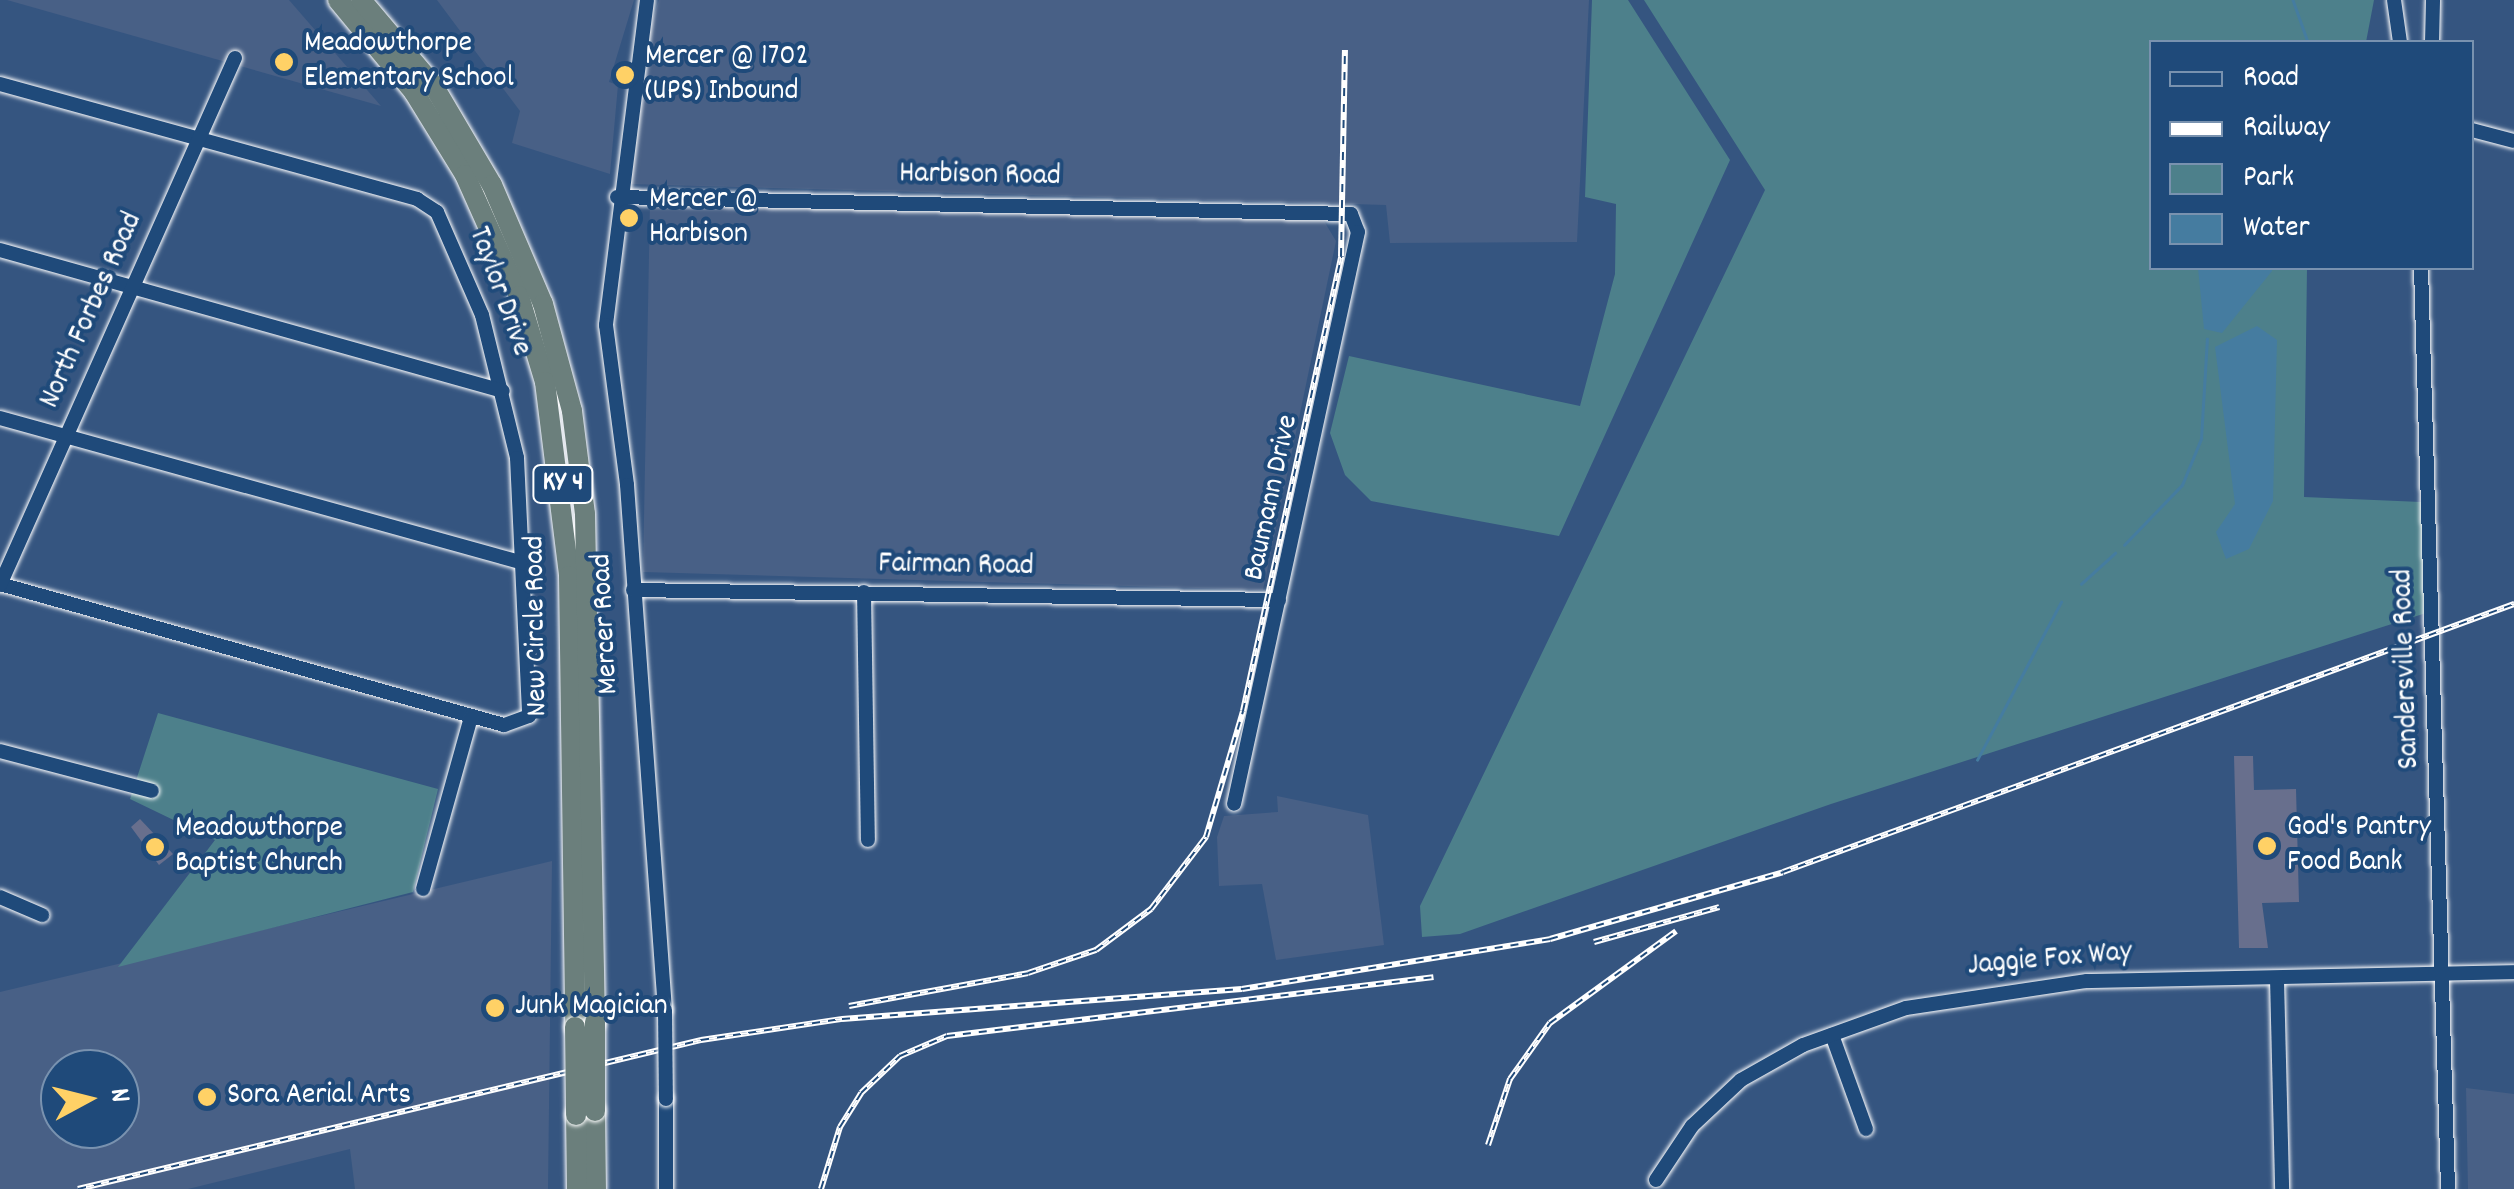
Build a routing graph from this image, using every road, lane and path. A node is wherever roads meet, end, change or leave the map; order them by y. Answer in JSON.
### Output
{"nodes":[{"id":1,"x":338,"y":0,"type":"edge"},
{"id":2,"x":361,"y":0,"type":"edge"},
{"id":3,"x":647,"y":0,"type":"edge"},
{"id":4,"x":2394,"y":0,"type":"edge"},
{"id":5,"x":2433,"y":0,"type":"edge"},
{"id":6,"x":2400,"y":40,"type":"edge"},
{"id":7,"x":2432,"y":40,"type":"edge"},
{"id":8,"x":235,"y":58,"type":"dead end"},
{"id":9,"x":0,"y":84,"type":"edge"},
{"id":10,"x":2474,"y":131,"type":"edge"},
{"id":11,"x":199,"y":139,"type":"junction"},
{"id":12,"x":2514,"y":142,"type":"edge"},
{"id":13,"x":618,"y":197,"type":"junction"},
{"id":14,"x":1342,"y":211,"type":"joint"},
{"id":15,"x":0,"y":250,"type":"edge"},
{"id":16,"x":2421,"y":270,"type":"edge"},
{"id":17,"x":135,"y":287,"type":"junction"},
{"id":18,"x":503,"y":391,"type":"junction"},
{"id":19,"x":0,"y":418,"type":"edge"},
{"id":20,"x":66,"y":437,"type":"junction"},
{"id":21,"x":527,"y":564,"type":"junction"},
{"id":22,"x":0,"y":584,"type":"edge"},
{"id":23,"x":633,"y":590,"type":"junction"},
{"id":24,"x":864,"y":592,"type":"junction"},
{"id":25,"x":1279,"y":600,"type":"junction"},
{"id":26,"x":472,"y":716,"type":"junction"},
{"id":27,"x":0,"y":751,"type":"edge"},
{"id":28,"x":152,"y":791,"type":"dead end"},
{"id":29,"x":1234,"y":804,"type":"dead end"},
{"id":30,"x":868,"y":840,"type":"dead end"},
{"id":31,"x":423,"y":888,"type":"dead end"},
{"id":32,"x":0,"y":897,"type":"edge"},
{"id":33,"x":42,"y":915,"type":"dead end"},
{"id":34,"x":2514,"y":972,"type":"edge"},
{"id":35,"x":2445,"y":974,"type":"junction"},
{"id":36,"x":2277,"y":978,"type":"junction"},
{"id":37,"x":585,"y":1024,"type":"junction"},
{"id":38,"x":1832,"y":1035,"type":"junction"},
{"id":39,"x":585,"y":1113,"type":"junction"},
{"id":40,"x":1866,"y":1129,"type":"dead end"},
{"id":41,"x":1656,"y":1180,"type":"dead end"},
{"id":42,"x":577,"y":1189,"type":"edge"},
{"id":43,"x":596,"y":1189,"type":"edge"},
{"id":44,"x":666,"y":1189,"type":"edge"},
{"id":45,"x":2282,"y":1189,"type":"edge"},
{"id":46,"x":2448,"y":1189,"type":"edge"}],
"edges":[{"from":1,"to":37,"type":"highway","name":"New Circle Road","number":"KY 4"},
{"from":2,"to":37,"type":"highway","name":"New Circle Road","number":"KY 4"},
{"from":3,"to":13,"type":"street","name":"Mercer Road"},
{"from":4,"to":6,"type":"street"},
{"from":5,"to":7,"type":"street"},
{"from":8,"to":11,"type":"street","name":"North Forbes Road"},
{"from":9,"to":11,"type":"street","name":"Taylor Drive"},
{"from":10,"to":12,"type":"street"},
{"from":11,"to":17,"type":"street","name":"North Forbes Road"},
{"from":11,"to":18,"type":"street","name":"Taylor Drive"},
{"from":13,"to":14,"type":"street","name":"Harbison Road"},
{"from":13,"to":23,"type":"street","name":"Mercer Road"},
{"from":14,"to":25,"type":"street","name":"Baumann Drive"},
{"from":15,"to":17,"type":"street"},
{"from":16,"to":35,"type":"street","name":"Sandersville Road"},
{"from":17,"to":18,"type":"street"},
{"from":17,"to":20,"type":"street","name":"North Forbes Road"},
{"from":18,"to":21,"type":"street","name":"Taylor Drive"},
{"from":19,"to":20,"type":"street"},
{"from":20,"to":21,"type":"street"},
{"from":20,"to":22,"type":"street","name":"North Forbes Road"},
{"from":21,"to":26,"type":"street","name":"Taylor Drive"},
{"from":22,"to":26,"type":"street"},
{"from":23,"to":24,"type":"street","name":"Fairman Road"},
{"from":23,"to":44,"type":"street","name":"Mercer Road","bridge":true},
{"from":24,"to":25,"type":"street","name":"Fairman Road"},
{"from":24,"to":30,"type":"street"},
{"from":25,"to":29,"type":"street","name":"Baumann Drive"},
{"from":26,"to":31,"type":"street"},
{"from":27,"to":28,"type":"street"},
{"from":32,"to":33,"type":"street"},
{"from":34,"to":35,"type":"street","name":"Jaggie Fox Way"},
{"from":35,"to":36,"type":"street","name":"Jaggie Fox Way"},
{"from":35,"to":46,"type":"street","name":"Sandersville Road"},
{"from":36,"to":38,"type":"street","name":"Jaggie Fox Way"},
{"from":36,"to":45,"type":"street"},
{"from":37,"to":39,"type":"highway","name":"New Circle Road","number":"KY 4","bridge":true},
{"from":38,"to":40,"type":"street"},
{"from":38,"to":41,"type":"street","name":"Jaggie Fox Way"},
{"from":39,"to":42,"type":"highway","name":"New Circle Road","number":"KY 4"},
{"from":39,"to":43,"type":"highway","name":"New Circle Road","number":"KY 4"}]}
